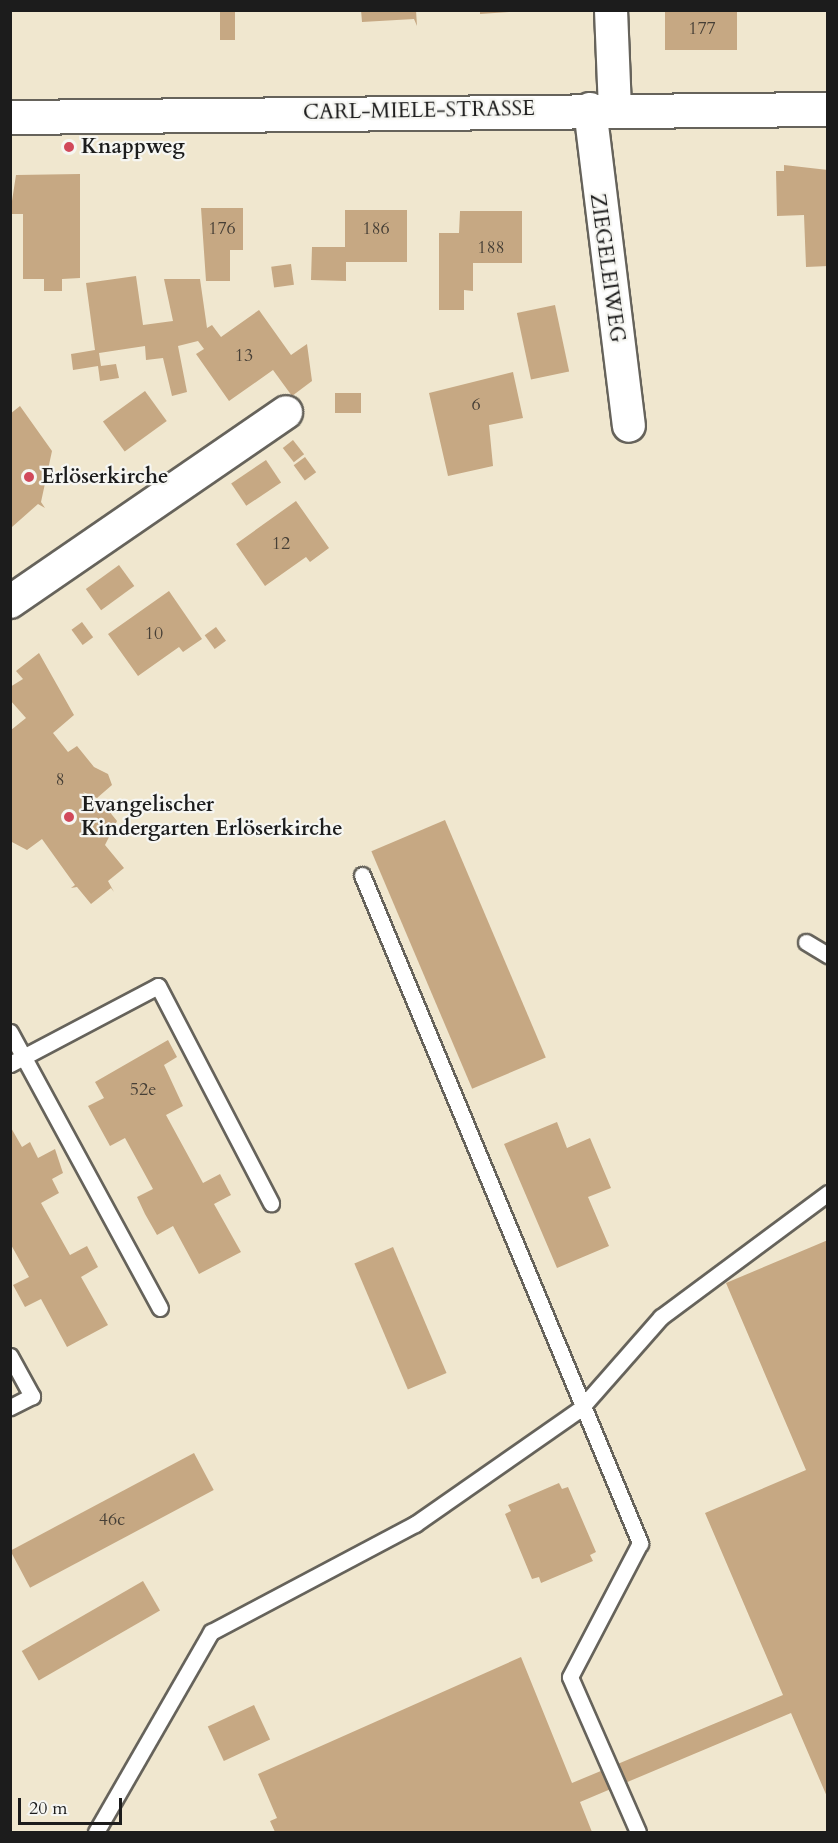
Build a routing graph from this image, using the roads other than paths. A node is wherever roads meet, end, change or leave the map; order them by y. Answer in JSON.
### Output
{"nodes":[{"id":1,"x":610,"y":10,"type":"edge"},
{"id":2,"x":602,"y":109,"type":"junction"},
{"id":3,"x":828,"y":109,"type":"edge"},
{"id":4,"x":10,"y":117,"type":"edge"},
{"id":5,"x":286,"y":412,"type":"dead end"},
{"id":6,"x":629,"y":426,"type":"dead end"},
{"id":7,"x":10,"y":602,"type":"edge"},
{"id":8,"x":362,"y":875,"type":"dead end"},
{"id":9,"x":806,"y":942,"type":"dead end"},
{"id":10,"x":828,"y":955,"type":"edge"},
{"id":11,"x":10,"y":1032,"type":"edge"},
{"id":12,"x":17,"y":1061,"type":"edge"},
{"id":13,"x":828,"y":1193,"type":"edge"},
{"id":14,"x":270,"y":1203,"type":"dead end"},
{"id":15,"x":160,"y":1308,"type":"dead end"},
{"id":16,"x":10,"y":1356,"type":"edge"},
{"id":17,"x":10,"y":1407,"type":"edge"},
{"id":18,"x":581,"y":1408,"type":"junction"},
{"id":19,"x":96,"y":1833,"type":"edge"},
{"id":20,"x":638,"y":1833,"type":"edge"}],
"edges":[{"from":1,"to":2,"type":"street","name":"ZIEGELEIWEG"},
{"from":2,"to":3,"type":"street","name":"CARL-MIELE-STRASSE"},
{"from":2,"to":4,"type":"street","name":"CARL-MIELE-STRASSE"},
{"from":2,"to":6,"type":"street","name":"ZIEGELEIWEG"},
{"from":5,"to":7,"type":"street"},
{"from":8,"to":18,"type":"lane"},
{"from":9,"to":10,"type":"lane"},
{"from":11,"to":12,"type":"lane"},
{"from":12,"to":14,"type":"lane"},
{"from":12,"to":15,"type":"lane"},
{"from":13,"to":18,"type":"lane"},
{"from":16,"to":17,"type":"lane"},
{"from":18,"to":19,"type":"lane"},
{"from":18,"to":20,"type":"lane"}]}
